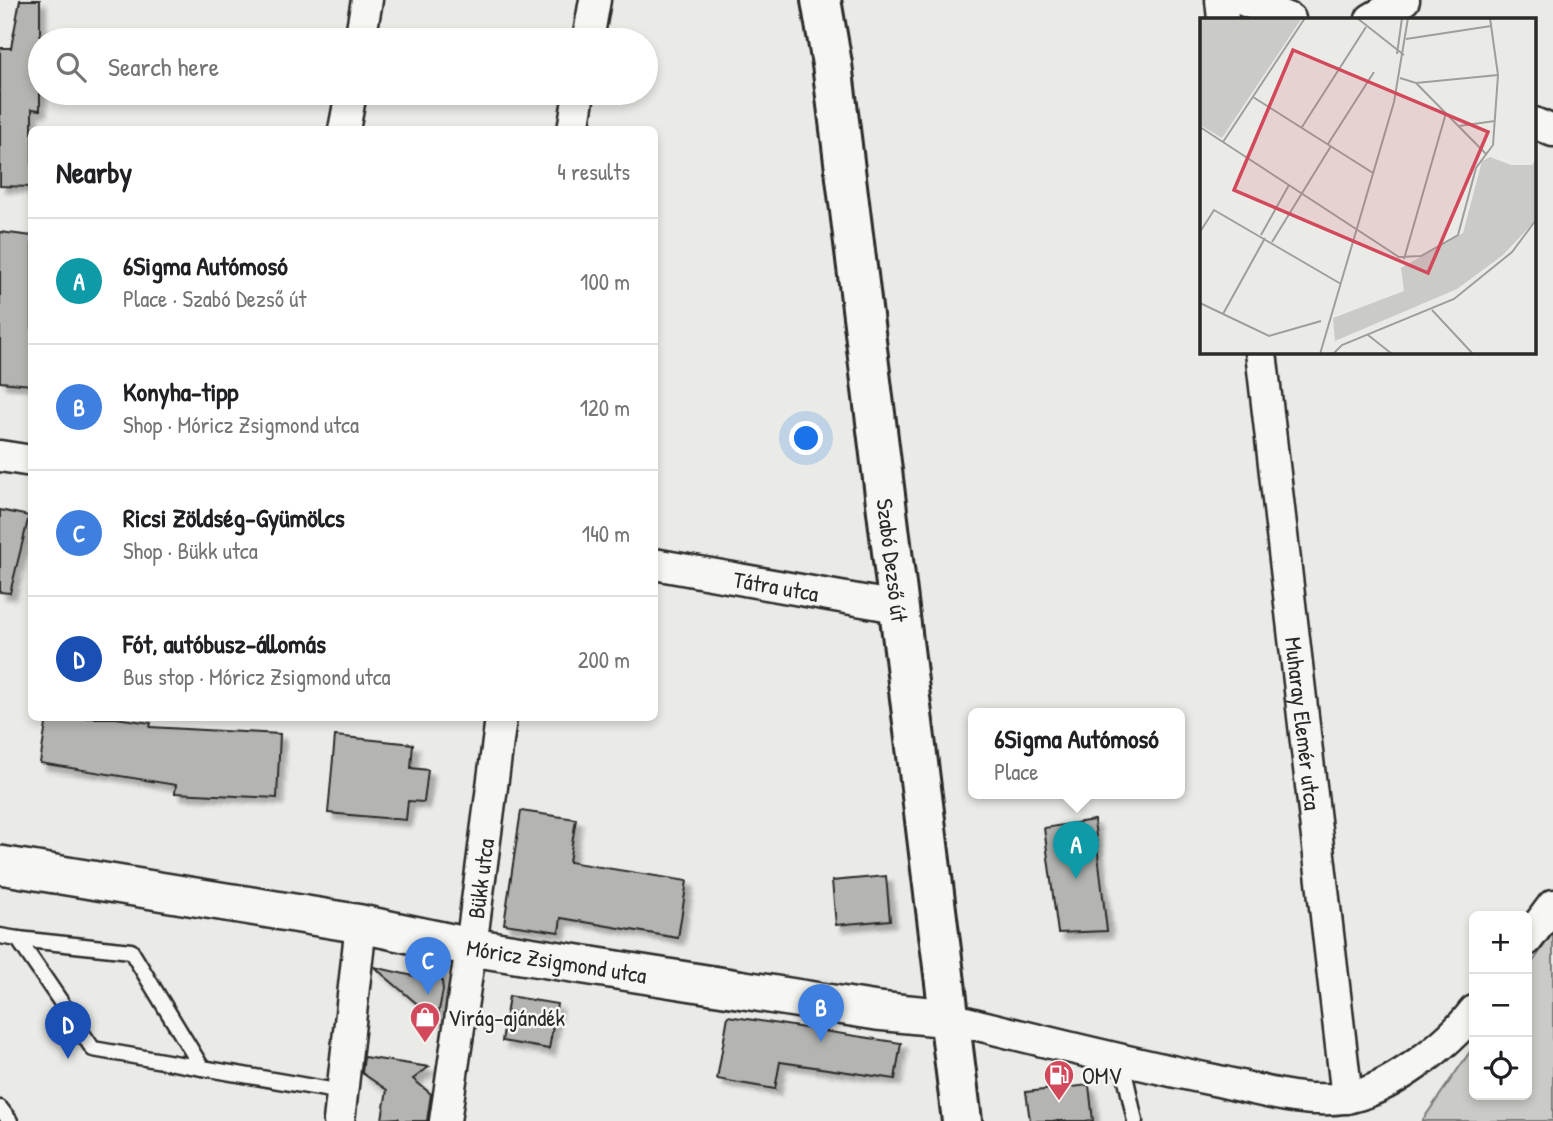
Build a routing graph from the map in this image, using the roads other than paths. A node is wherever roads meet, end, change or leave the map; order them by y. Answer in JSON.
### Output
{"nodes":[{"id":1,"x":367,"y":0,"type":"edge"},
{"id":2,"x":595,"y":0,"type":"edge"},
{"id":3,"x":821,"y":0,"type":"edge"},
{"id":4,"x":1221,"y":0,"type":"edge"},
{"id":5,"x":1243,"y":0,"type":"edge"},
{"id":6,"x":1404,"y":0,"type":"edge"},
{"id":7,"x":1223,"y":18,"type":"edge"},
{"id":8,"x":1288,"y":18,"type":"edge"},
{"id":9,"x":1373,"y":18,"type":"edge"},
{"id":10,"x":362,"y":28,"type":"edge"},
{"id":11,"x":590,"y":28,"type":"edge"},
{"id":12,"x":349,"y":105,"type":"edge"},
{"id":13,"x":577,"y":105,"type":"edge"},
{"id":14,"x":1536,"y":124,"type":"edge"},
{"id":15,"x":345,"y":126,"type":"edge"},
{"id":16,"x":574,"y":126,"type":"edge"},
{"id":17,"x":1553,"y":131,"type":"edge"},
{"id":18,"x":1261,"y":354,"type":"edge"},
{"id":19,"x":0,"y":456,"type":"edge"},
{"id":20,"x":28,"y":460,"type":"edge"},
{"id":21,"x":658,"y":565,"type":"edge"},
{"id":22,"x":897,"y":607,"type":"junction"},
{"id":23,"x":501,"y":721,"type":"edge"},
{"id":24,"x":0,"y":865,"type":"edge"},
{"id":25,"x":1553,"y":905,"type":"edge"},
{"id":26,"x":361,"y":924,"type":"junction"},
{"id":27,"x":1532,"y":933,"type":"edge"},
{"id":28,"x":0,"y":936,"type":"edge"},
{"id":29,"x":18,"y":939,"type":"junction"},
{"id":30,"x":471,"y":947,"type":"junction"},
{"id":31,"x":950,"y":1018,"type":"junction"},
{"id":32,"x":1469,"y":1018,"type":"edge"},
{"id":33,"x":1122,"y":1061,"type":"junction"},
{"id":34,"x":202,"y":1068,"type":"junction"},
{"id":35,"x":1347,"y":1098,"type":"junction"},
{"id":36,"x":340,"y":1107,"type":"edge"},
{"id":37,"x":0,"y":1108,"type":"edge"},
{"id":38,"x":10,"y":1121,"type":"edge"},
{"id":39,"x":445,"y":1121,"type":"edge"},
{"id":40,"x":962,"y":1121,"type":"edge"},
{"id":41,"x":1135,"y":1121,"type":"edge"}],
"edges":[{"from":1,"to":10,"type":"street"},
{"from":2,"to":11,"type":"street"},
{"from":3,"to":22,"type":"main road","name":"Szabó Dezső út"},
{"from":4,"to":7,"type":"street"},
{"from":5,"to":8,"type":"street"},
{"from":6,"to":9,"type":"street"},
{"from":12,"to":15,"type":"street"},
{"from":13,"to":16,"type":"street"},
{"from":14,"to":17,"type":"street"},
{"from":18,"to":35,"type":"street","name":"Muharay Elemér utca"},
{"from":19,"to":20,"type":"street"},
{"from":21,"to":22,"type":"street","name":"Tátra utca"},
{"from":22,"to":31,"type":"main road","name":"Szabó Dezső út"},
{"from":23,"to":30,"type":"street","name":"Bükk utca"},
{"from":24,"to":26,"type":"street","name":"Móricz Zsigmond utca"},
{"from":25,"to":27,"type":"street"},
{"from":26,"to":30,"type":"street","name":"Móricz Zsigmond utca"},
{"from":26,"to":36,"type":"street"},
{"from":28,"to":29,"type":"lane"},
{"from":29,"to":34,"type":"lane"},
{"from":29,"to":34,"type":"lane"},
{"from":30,"to":31,"type":"street","name":"Móricz Zsigmond utca"},
{"from":30,"to":39,"type":"street","name":"Bükk utca"},
{"from":31,"to":33,"type":"street"},
{"from":31,"to":40,"type":"main road","name":"Szabó Dezső út"},
{"from":32,"to":35,"type":"street"},
{"from":33,"to":35,"type":"street"},
{"from":33,"to":41,"type":"lane"},
{"from":34,"to":36,"type":"lane"},
{"from":37,"to":38,"type":"lane"}]}
